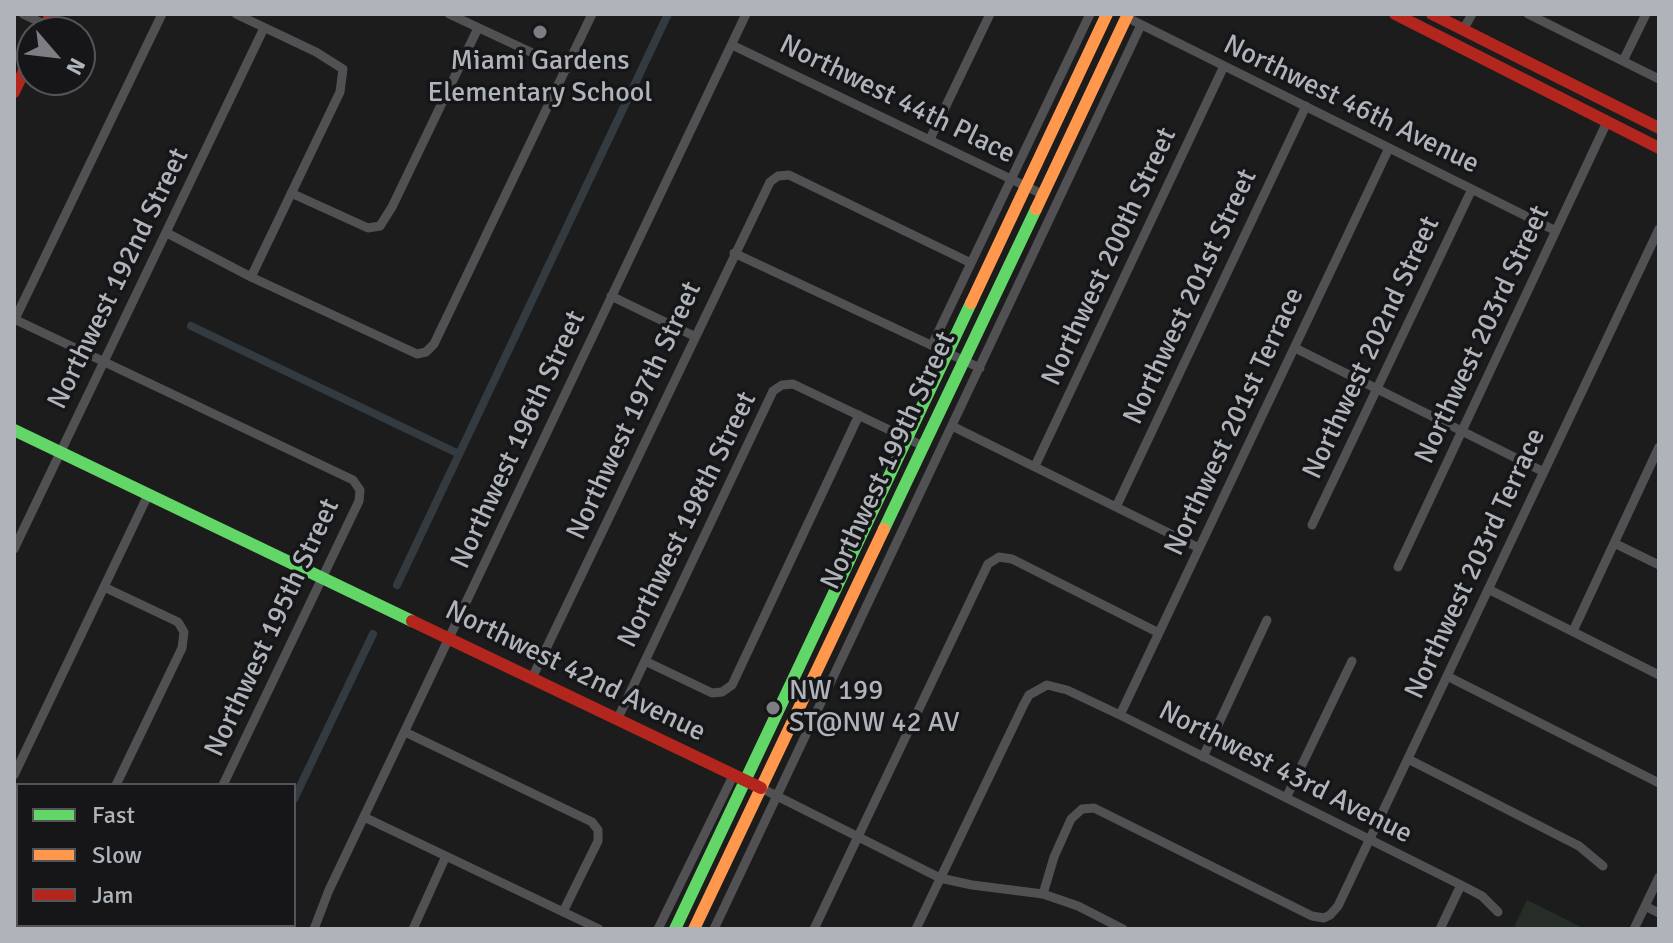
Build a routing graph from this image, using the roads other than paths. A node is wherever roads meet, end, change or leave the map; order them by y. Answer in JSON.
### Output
{"nodes":[{"id":1,"x":162,"y":14,"type":"edge"},
{"id":2,"x":236,"y":14,"type":"edge"},
{"id":3,"x":449,"y":14,"type":"edge"},
{"id":4,"x":592,"y":14,"type":"edge"},
{"id":5,"x":746,"y":14,"type":"edge"},
{"id":6,"x":990,"y":14,"type":"edge"},
{"id":7,"x":1090,"y":14,"type":"edge"},
{"id":8,"x":1107,"y":14,"type":"edge"},
{"id":9,"x":1395,"y":14,"type":"edge"},
{"id":10,"x":1432,"y":14,"type":"edge"},
{"id":11,"x":1472,"y":14,"type":"edge"},
{"id":12,"x":1528,"y":14,"type":"edge"},
{"id":13,"x":1646,"y":14,"type":"edge"},
{"id":14,"x":1127,"y":16,"type":"edge"},
{"id":15,"x":1141,"y":25,"type":"junction"},
{"id":16,"x":264,"y":28,"type":"junction"},
{"id":17,"x":478,"y":28,"type":"junction"},
{"id":18,"x":1463,"y":30,"type":"junction"},
{"id":19,"x":732,"y":45,"type":"junction"},
{"id":20,"x":1623,"y":61,"type":"junction"},
{"id":21,"x":1224,"y":66,"type":"junction"},
{"id":22,"x":567,"y":69,"type":"junction"},
{"id":23,"x":1659,"y":79,"type":"edge"},
{"id":24,"x":1602,"y":100,"type":"junction"},
{"id":25,"x":1306,"y":106,"type":"junction"},
{"id":26,"x":1607,"y":122,"type":"junction"},
{"id":27,"x":1659,"y":128,"type":"edge"},
{"id":28,"x":930,"y":139,"type":"junction"},
{"id":29,"x":1389,"y":148,"type":"junction"},
{"id":30,"x":1659,"y":148,"type":"edge"},
{"id":31,"x":1012,"y":180,"type":"junction"},
{"id":32,"x":1027,"y":187,"type":"junction"},
{"id":33,"x":1472,"y":189,"type":"junction"},
{"id":34,"x":291,"y":193,"type":"junction"},
{"id":35,"x":1042,"y":194,"type":"junction"},
{"id":36,"x":1659,"y":229,"type":"edge"},
{"id":37,"x":1556,"y":231,"type":"junction"},
{"id":38,"x":167,"y":233,"type":"junction"},
{"id":39,"x":1655,"y":250,"type":"edge"},
{"id":40,"x":734,"y":253,"type":"junction"},
{"id":41,"x":971,"y":263,"type":"junction"},
{"id":42,"x":251,"y":277,"type":"junction"},
{"id":43,"x":611,"y":296,"type":"junction"},
{"id":44,"x":15,"y":319,"type":"edge"},
{"id":45,"x":694,"y":336,"type":"junction"},
{"id":46,"x":932,"y":345,"type":"junction"},
{"id":47,"x":1295,"y":348,"type":"junction"},
{"id":48,"x":949,"y":353,"type":"junction"},
{"id":49,"x":103,"y":361,"type":"junction"},
{"id":50,"x":964,"y":361,"type":"junction"},
{"id":51,"x":980,"y":368,"type":"junction"},
{"id":52,"x":1377,"y":388,"type":"junction"},
{"id":53,"x":859,"y":415,"type":"junction"},
{"id":54,"x":952,"y":426,"type":"junction"},
{"id":55,"x":14,"y":430,"type":"edge"},
{"id":56,"x":1463,"y":431,"type":"junction"},
{"id":57,"x":908,"y":439,"type":"junction"},
{"id":58,"x":923,"y":446,"type":"junction"},
{"id":59,"x":60,"y":452,"type":"junction"},
{"id":60,"x":1657,"y":454,"type":"edge"},
{"id":61,"x":1035,"y":466,"type":"junction"},
{"id":62,"x":1544,"y":472,"type":"junction"},
{"id":63,"x":148,"y":495,"type":"junction"},
{"id":64,"x":1116,"y":507,"type":"junction"},
{"id":65,"x":1312,"y":525,"type":"dead end"},
{"id":66,"x":1614,"y":543,"type":"junction"},
{"id":67,"x":1199,"y":548,"type":"junction"},
{"id":68,"x":14,"y":549,"type":"edge"},
{"id":69,"x":1659,"y":565,"type":"edge"},
{"id":70,"x":1398,"y":567,"type":"dead end"},
{"id":71,"x":322,"y":579,"type":"junction"},
{"id":72,"x":104,"y":587,"type":"junction"},
{"id":73,"x":1488,"y":589,"type":"junction"},
{"id":74,"x":1267,"y":620,"type":"dead end"},
{"id":75,"x":1573,"y":631,"type":"junction"},
{"id":76,"x":1159,"y":633,"type":"junction"},
{"id":77,"x":449,"y":638,"type":"junction"},
{"id":78,"x":645,"y":661,"type":"junction"},
{"id":79,"x":1352,"y":661,"type":"dead end"},
{"id":80,"x":1659,"y":675,"type":"edge"},
{"id":81,"x":1447,"y":676,"type":"junction"},
{"id":82,"x":532,"y":678,"type":"junction"},
{"id":83,"x":1120,"y":715,"type":"junction"},
{"id":84,"x":617,"y":720,"type":"junction"},
{"id":85,"x":405,"y":732,"type":"junction"},
{"id":86,"x":1203,"y":757,"type":"junction"},
{"id":87,"x":1408,"y":759,"type":"junction"},
{"id":88,"x":14,"y":775,"type":"edge"},
{"id":89,"x":740,"y":777,"type":"junction"},
{"id":90,"x":117,"y":783,"type":"edge"},
{"id":91,"x":224,"y":783,"type":"edge"},
{"id":92,"x":1659,"y":783,"type":"edge"},
{"id":93,"x":761,"y":788,"type":"junction"},
{"id":94,"x":777,"y":795,"type":"junction"},
{"id":95,"x":1286,"y":798,"type":"junction"},
{"id":96,"x":364,"y":817,"type":"junction"},
{"id":97,"x":857,"y":837,"type":"junction"},
{"id":98,"x":1370,"y":840,"type":"junction"},
{"id":99,"x":446,"y":856,"type":"junction"},
{"id":100,"x":1603,"y":866,"type":"dead end"},
{"id":101,"x":1659,"y":877,"type":"edge"},
{"id":102,"x":940,"y":878,"type":"junction"},
{"id":103,"x":1461,"y":885,"type":"junction"},
{"id":104,"x":1043,"y":894,"type":"junction"},
{"id":105,"x":1645,"y":906,"type":"junction"},
{"id":106,"x":563,"y":912,"type":"junction"},
{"id":107,"x":1498,"y":912,"type":"dead end"},
{"id":108,"x":1659,"y":913,"type":"edge"},
{"id":109,"x":314,"y":929,"type":"edge"},
{"id":110,"x":413,"y":929,"type":"edge"},
{"id":111,"x":599,"y":929,"type":"edge"},
{"id":112,"x":658,"y":929,"type":"edge"},
{"id":113,"x":675,"y":929,"type":"edge"},
{"id":114,"x":694,"y":929,"type":"edge"},
{"id":115,"x":714,"y":929,"type":"edge"},
{"id":116,"x":814,"y":929,"type":"edge"},
{"id":117,"x":916,"y":929,"type":"edge"},
{"id":118,"x":1123,"y":929,"type":"edge"},
{"id":119,"x":1440,"y":929,"type":"edge"},
{"id":120,"x":1634,"y":929,"type":"edge"}],
"edges":[{"from":1,"to":44,"type":"street"},
{"from":2,"to":16,"type":"street"},
{"from":3,"to":17,"type":"street"},
{"from":4,"to":22,"type":"street"},
{"from":5,"to":19,"type":"street","name":"Northwest 196th Street"},
{"from":6,"to":28,"type":"street"},
{"from":7,"to":31,"type":"street"},
{"from":8,"to":32,"type":"main road","name":"Northwest 199th Street"},
{"from":9,"to":26,"type":"main road"},
{"from":10,"to":18,"type":"main road"},
{"from":11,"to":18,"type":"street"},
{"from":12,"to":20,"type":"street"},
{"from":13,"to":20,"type":"street"},
{"from":14,"to":15,"type":"street","name":"Northwest 46th Avenue"},
{"from":14,"to":35,"type":"main road","name":"Northwest 199th Street"},
{"from":15,"to":21,"type":"street","name":"Northwest 46th Avenue"},
{"from":15,"to":51,"type":"street"},
{"from":16,"to":34,"type":"street"},
{"from":16,"to":38,"type":"street","name":"Northwest 192nd Street"},
{"from":17,"to":22,"type":"street"},
{"from":17,"to":34,"type":"street"},
{"from":18,"to":24,"type":"main road"},
{"from":19,"to":28,"type":"street","name":"Northwest 44th Place"},
{"from":19,"to":43,"type":"street","name":"Northwest 196th Street"},
{"from":20,"to":23,"type":"street"},
{"from":21,"to":25,"type":"street","name":"Northwest 46th Avenue"},
{"from":21,"to":61,"type":"street","name":"Northwest 200th Street"},
{"from":22,"to":42,"type":"street"},
{"from":24,"to":26,"type":"main road"},
{"from":24,"to":27,"type":"main road"},
{"from":25,"to":29,"type":"street","name":"Northwest 46th Avenue"},
{"from":25,"to":64,"type":"street","name":"Northwest 201st Street"},
{"from":26,"to":30,"type":"main road"},
{"from":26,"to":37,"type":"street","name":"Northwest 203rd Street"},
{"from":28,"to":31,"type":"street","name":"Northwest 44th Place"},
{"from":29,"to":33,"type":"street","name":"Northwest 46th Avenue"},
{"from":29,"to":47,"type":"street","name":"Northwest 201st Terrace"},
{"from":31,"to":32,"type":"street","name":"Northwest 44th Place"},
{"from":31,"to":41,"type":"street"},
{"from":32,"to":35,"type":"street","name":"Northwest 44th Place"},
{"from":32,"to":48,"type":"main road","name":"Northwest 199th Street"},
{"from":33,"to":37,"type":"street","name":"Northwest 46th Avenue"},
{"from":33,"to":52,"type":"street","name":"Northwest 202nd Street"},
{"from":34,"to":42,"type":"street"},
{"from":35,"to":50,"type":"main road","name":"Northwest 199th Street"},
{"from":36,"to":39,"type":"street","name":"Northwest 203rd Terrace"},
{"from":37,"to":56,"type":"street","name":"Northwest 203rd Street"},
{"from":38,"to":42,"type":"street"},
{"from":38,"to":49,"type":"street","name":"Northwest 192nd Street"},
{"from":39,"to":62,"type":"street","name":"Northwest 203rd Terrace"},
{"from":40,"to":41,"type":"street","name":"Northwest 197th Street"},
{"from":40,"to":45,"type":"street","name":"Northwest 197th Street"},
{"from":40,"to":46,"type":"street"},
{"from":41,"to":46,"type":"street"},
{"from":43,"to":45,"type":"street"},
{"from":43,"to":77,"type":"street","name":"Northwest 196th Street"},
{"from":44,"to":49,"type":"street"},
{"from":45,"to":82,"type":"street","name":"Northwest 197th Street"},
{"from":46,"to":48,"type":"street"},
{"from":47,"to":52,"type":"street"},
{"from":47,"to":67,"type":"street","name":"Northwest 201st Terrace"},
{"from":48,"to":50,"type":"street"},
{"from":48,"to":57,"type":"main road","name":"Northwest 199th Street"},
{"from":49,"to":59,"type":"street","name":"Northwest 192nd Street"},
{"from":49,"to":71,"type":"street","name":"Northwest 195th Street"},
{"from":50,"to":51,"type":"street"},
{"from":50,"to":58,"type":"main road","name":"Northwest 199th Street"},
{"from":51,"to":54,"type":"street"},
{"from":52,"to":56,"type":"street"},
{"from":52,"to":65,"type":"street","name":"Northwest 202nd Street"},
{"from":53,"to":57,"type":"street"},
{"from":53,"to":78,"type":"street","name":"Northwest 198th Street"},
{"from":53,"to":78,"type":"street"},
{"from":54,"to":61,"type":"street"},
{"from":54,"to":94,"type":"street"},
{"from":55,"to":59,"type":"main road","name":"Northwest 42nd Avenue"},
{"from":56,"to":62,"type":"street"},
{"from":56,"to":70,"type":"street","name":"Northwest 203rd Street"},
{"from":57,"to":58,"type":"street"},
{"from":57,"to":89,"type":"main road","name":"Northwest 199th Street"},
{"from":58,"to":93,"type":"main road","name":"Northwest 199th Street"},
{"from":59,"to":63,"type":"main road","name":"Northwest 42nd Avenue"},
{"from":59,"to":68,"type":"street","name":"Northwest 192nd Street"},
{"from":60,"to":66,"type":"street"},
{"from":61,"to":64,"type":"street"},
{"from":62,"to":73,"type":"street","name":"Northwest 203rd Terrace"},
{"from":63,"to":71,"type":"main road","name":"Northwest 42nd Avenue"},
{"from":63,"to":72,"type":"street"},
{"from":64,"to":67,"type":"street"},
{"from":66,"to":69,"type":"street"},
{"from":66,"to":75,"type":"street"},
{"from":67,"to":76,"type":"street","name":"Northwest 201st Terrace"},
{"from":71,"to":77,"type":"main road","name":"Northwest 42nd Avenue"},
{"from":71,"to":91,"type":"street","name":"Northwest 195th Street"},
{"from":72,"to":88,"type":"street"},
{"from":72,"to":90,"type":"street"},
{"from":73,"to":75,"type":"street"},
{"from":73,"to":81,"type":"street","name":"Northwest 203rd Terrace"},
{"from":74,"to":86,"type":"street"},
{"from":75,"to":80,"type":"street"},
{"from":76,"to":83,"type":"street","name":"Northwest 201st Terrace"},
{"from":76,"to":97,"type":"street"},
{"from":77,"to":82,"type":"main road","name":"Northwest 42nd Avenue"},
{"from":77,"to":85,"type":"street","name":"Northwest 196th Street"},
{"from":78,"to":84,"type":"street","name":"Northwest 198th Street"},
{"from":79,"to":95,"type":"street"},
{"from":81,"to":87,"type":"street","name":"Northwest 203rd Terrace"},
{"from":81,"to":92,"type":"street"},
{"from":82,"to":84,"type":"main road","name":"Northwest 42nd Avenue"},
{"from":83,"to":86,"type":"street","name":"Northwest 43rd Avenue"},
{"from":83,"to":102,"type":"street","name":"Northwest 43rd Avenue"},
{"from":84,"to":89,"type":"main road","name":"Northwest 42nd Avenue"},
{"from":85,"to":96,"type":"street","name":"Northwest 196th Street"},
{"from":85,"to":106,"type":"street"},
{"from":86,"to":95,"type":"street","name":"Northwest 43rd Avenue"},
{"from":87,"to":98,"type":"street","name":"Northwest 203rd Terrace"},
{"from":87,"to":100,"type":"street"},
{"from":89,"to":93,"type":"main road","name":"Northwest 42nd Avenue"},
{"from":89,"to":112,"type":"street"},
{"from":89,"to":113,"type":"main road","name":"Northwest 199th Street"},
{"from":93,"to":94,"type":"street","name":"Northwest 42nd Avenue"},
{"from":93,"to":114,"type":"main road","name":"Northwest 199th Street"},
{"from":94,"to":97,"type":"street","name":"Northwest 42nd Avenue"},
{"from":94,"to":115,"type":"street"},
{"from":95,"to":98,"type":"street","name":"Northwest 43rd Avenue"},
{"from":96,"to":99,"type":"street"},
{"from":96,"to":109,"type":"street","name":"Northwest 196th Street"},
{"from":97,"to":102,"type":"street","name":"Northwest 42nd Avenue"},
{"from":97,"to":116,"type":"street"},
{"from":98,"to":103,"type":"street","name":"Northwest 43rd Avenue"},
{"from":98,"to":104,"type":"street","name":"Northwest 203rd Terrace"},
{"from":99,"to":106,"type":"street"},
{"from":99,"to":110,"type":"street"},
{"from":101,"to":105,"type":"street"},
{"from":102,"to":104,"type":"street","name":"Northwest 42nd Avenue"},
{"from":102,"to":117,"type":"street"},
{"from":103,"to":107,"type":"street","name":"Northwest 43rd Avenue"},
{"from":103,"to":119,"type":"street"},
{"from":104,"to":118,"type":"street","name":"Northwest 42nd Avenue"},
{"from":105,"to":108,"type":"street"},
{"from":105,"to":120,"type":"street"},
{"from":106,"to":111,"type":"street"}]}
